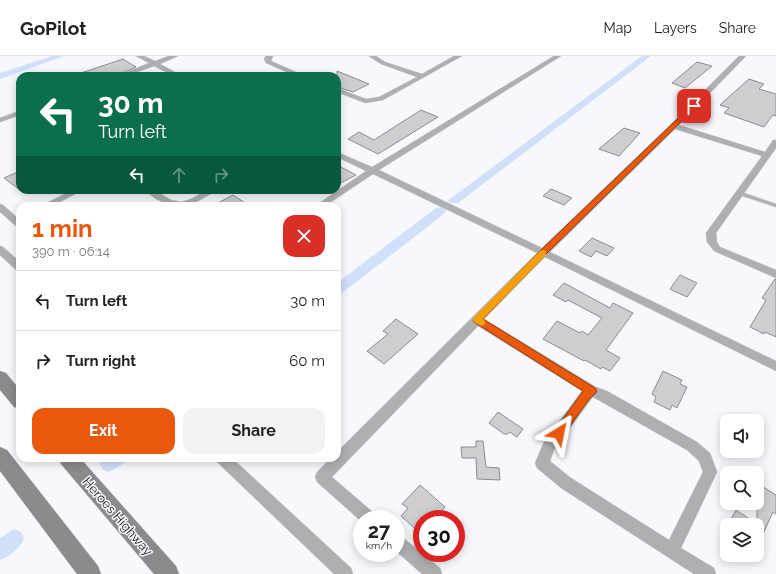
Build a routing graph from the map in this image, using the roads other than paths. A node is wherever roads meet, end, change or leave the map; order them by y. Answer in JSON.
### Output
{"nodes":[{"id":1,"x":138,"y":56,"type":"edge"},
{"id":2,"x":174,"y":56,"type":"edge"},
{"id":3,"x":270,"y":56,"type":"edge"},
{"id":4,"x":372,"y":56,"type":"edge"},
{"id":5,"x":459,"y":56,"type":"edge"},
{"id":6,"x":558,"y":56,"type":"edge"},
{"id":7,"x":743,"y":56,"type":"edge"},
{"id":8,"x":154,"y":64,"type":"junction"},
{"id":9,"x":131,"y":72,"type":"edge"},
{"id":10,"x":171,"y":72,"type":"edge"},
{"id":11,"x":292,"y":72,"type":"edge"},
{"id":12,"x":421,"y":76,"type":"junction"},
{"id":13,"x":341,"y":92,"type":"edge"},
{"id":14,"x":16,"y":114,"type":"edge"},
{"id":15,"x":0,"y":120,"type":"edge"},
{"id":16,"x":674,"y":126,"type":"junction"},
{"id":17,"x":776,"y":142,"type":"edge"},
{"id":18,"x":766,"y":155,"type":"junction"},
{"id":19,"x":341,"y":156,"type":"edge"},
{"id":20,"x":372,"y":171,"type":"junction"},
{"id":21,"x":341,"y":191,"type":"edge"},
{"id":22,"x":739,"y":193,"type":"junction"},
{"id":23,"x":70,"y":194,"type":"edge"},
{"id":24,"x":154,"y":194,"type":"edge"},
{"id":25,"x":207,"y":194,"type":"edge"},
{"id":26,"x":337,"y":194,"type":"edge"},
{"id":27,"x":54,"y":202,"type":"edge"},
{"id":28,"x":167,"y":202,"type":"edge"},
{"id":29,"x":192,"y":202,"type":"edge"},
{"id":30,"x":325,"y":202,"type":"edge"},
{"id":31,"x":776,"y":206,"type":"edge"},
{"id":32,"x":0,"y":207,"type":"edge"},
{"id":33,"x":16,"y":219,"type":"edge"},
{"id":34,"x":0,"y":249,"type":"edge"},
{"id":35,"x":543,"y":253,"type":"junction"},
{"id":36,"x":16,"y":264,"type":"edge"},
{"id":37,"x":776,"y":274,"type":"edge"},
{"id":38,"x":477,"y":320,"type":"junction"},
{"id":39,"x":776,"y":366,"type":"edge"},
{"id":40,"x":0,"y":378,"type":"edge"},
{"id":41,"x":592,"y":391,"type":"junction"},
{"id":42,"x":16,"y":397,"type":"edge"},
{"id":43,"x":0,"y":456,"type":"edge"},
{"id":44,"x":341,"y":459,"type":"edge"},
{"id":45,"x":71,"y":462,"type":"edge"},
{"id":46,"x":226,"y":462,"type":"edge"},
{"id":47,"x":338,"y":462,"type":"edge"},
{"id":48,"x":359,"y":510,"type":"edge"},
{"id":49,"x":405,"y":549,"type":"edge"},
{"id":50,"x":672,"y":550,"type":"junction"},
{"id":51,"x":90,"y":574,"type":"edge"},
{"id":52,"x":168,"y":574,"type":"edge"},
{"id":53,"x":345,"y":574,"type":"edge"},
{"id":54,"x":434,"y":574,"type":"edge"},
{"id":55,"x":708,"y":574,"type":"edge"}],
"edges":[{"from":1,"to":8,"type":"street"},
{"from":2,"to":8,"type":"street"},
{"from":3,"to":11,"type":"street"},
{"from":4,"to":12,"type":"street"},
{"from":5,"to":12,"type":"street"},
{"from":6,"to":20,"type":"street"},
{"from":7,"to":16,"type":"street"},
{"from":8,"to":9,"type":"street"},
{"from":8,"to":10,"type":"street"},
{"from":12,"to":13,"type":"street"},
{"from":14,"to":15,"type":"street"},
{"from":16,"to":18,"type":"street"},
{"from":16,"to":35,"type":"street"},
{"from":17,"to":18,"type":"street"},
{"from":18,"to":22,"type":"street"},
{"from":19,"to":20,"type":"street"},
{"from":20,"to":21,"type":"street"},
{"from":20,"to":35,"type":"street"},
{"from":22,"to":31,"type":"lane"},
{"from":22,"to":37,"type":"street"},
{"from":23,"to":27,"type":"street"},
{"from":24,"to":28,"type":"street"},
{"from":25,"to":29,"type":"street"},
{"from":26,"to":30,"type":"street"},
{"from":32,"to":33,"type":"street"},
{"from":34,"to":36,"type":"street"},
{"from":35,"to":38,"type":"street"},
{"from":35,"to":39,"type":"street"},
{"from":38,"to":41,"type":"street"},
{"from":38,"to":44,"type":"street"},
{"from":40,"to":42,"type":"main road"},
{"from":41,"to":50,"type":"street"},
{"from":41,"to":50,"type":"street"},
{"from":43,"to":51,"type":"main road"},
{"from":45,"to":52,"type":"main road","name":"Heroes Highway"},
{"from":46,"to":53,"type":"street"},
{"from":47,"to":48,"type":"street"},
{"from":49,"to":54,"type":"street"},
{"from":50,"to":55,"type":"street"}]}
